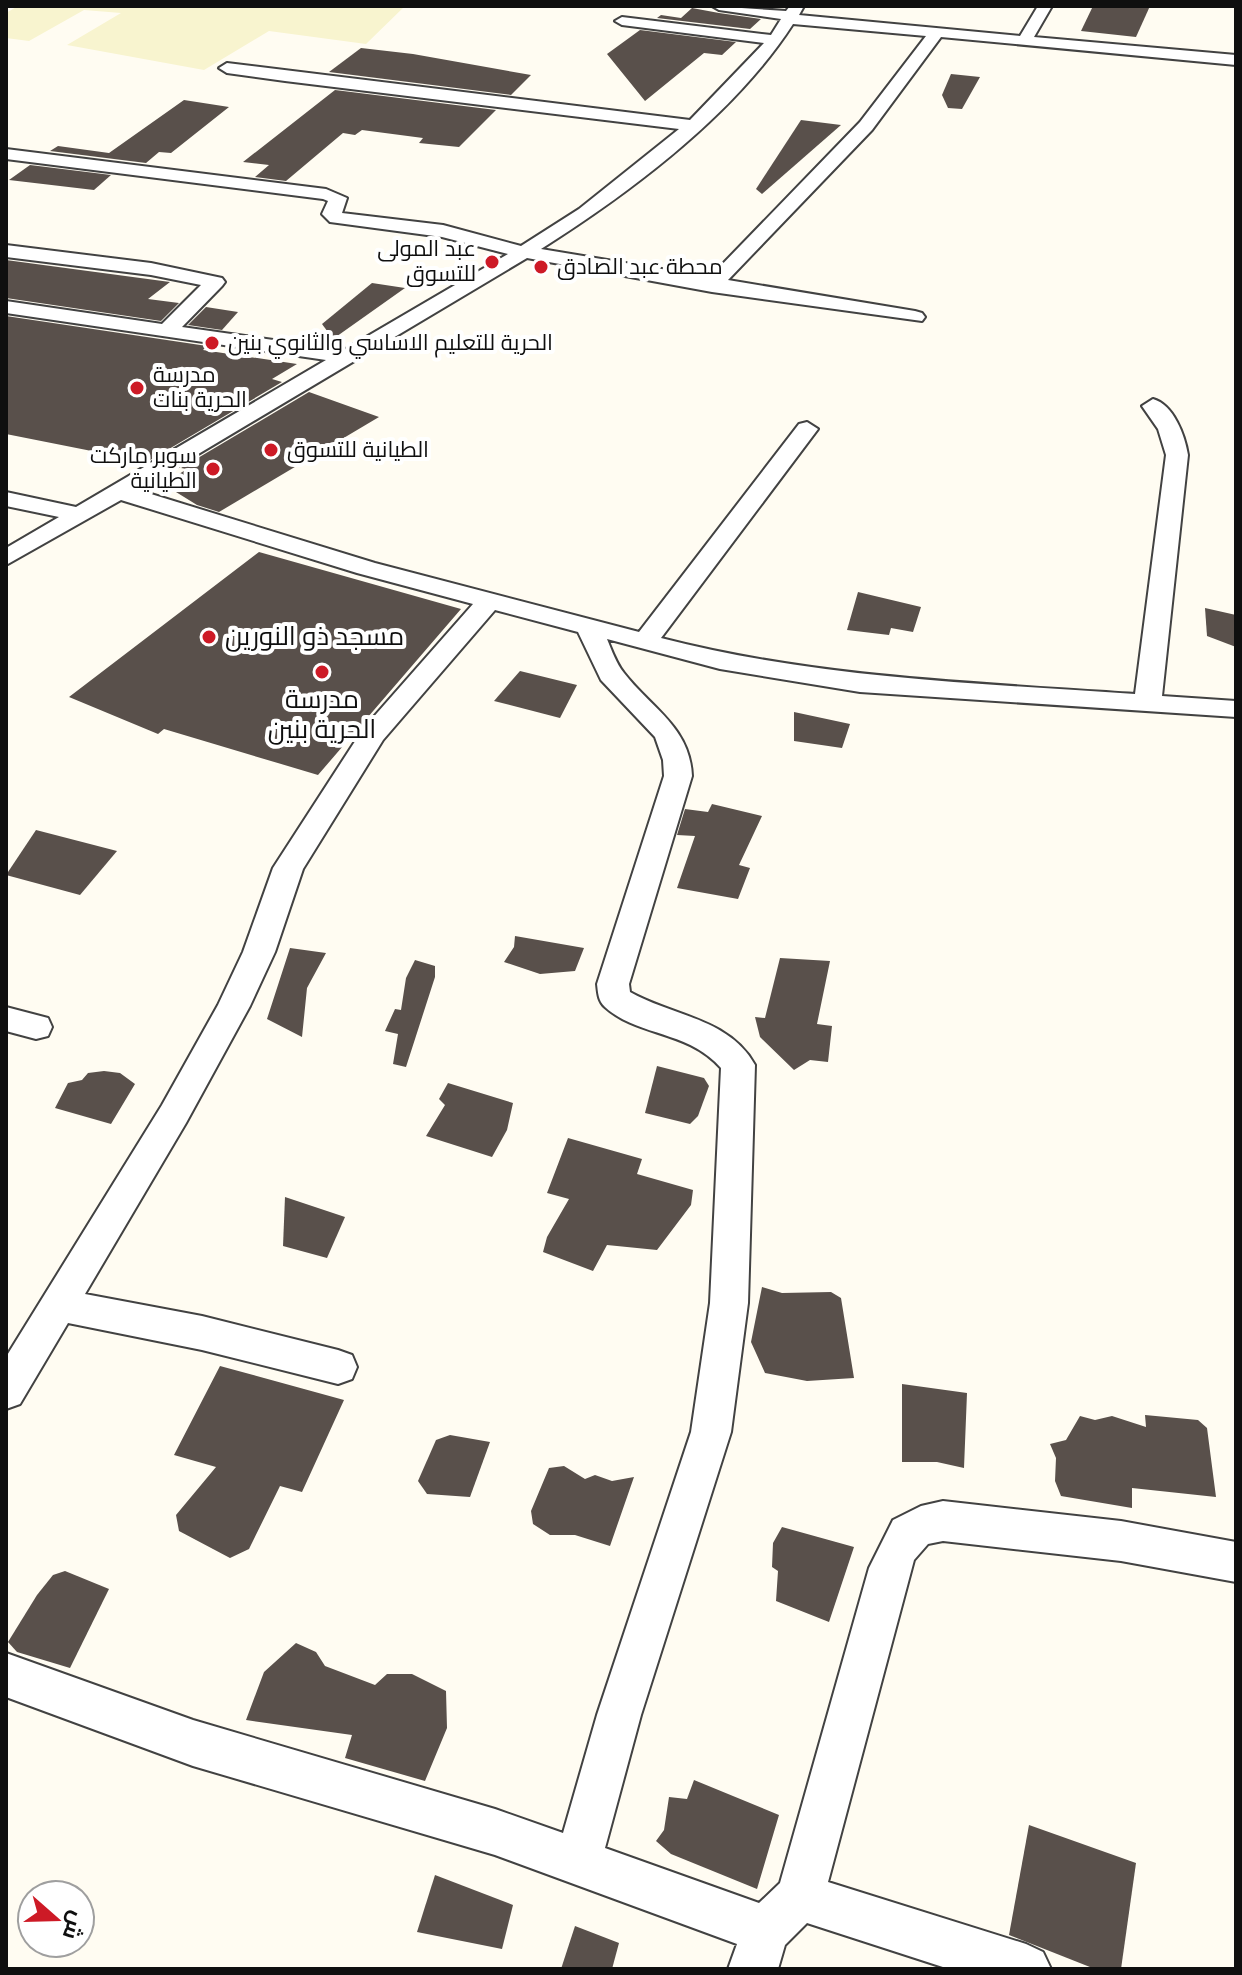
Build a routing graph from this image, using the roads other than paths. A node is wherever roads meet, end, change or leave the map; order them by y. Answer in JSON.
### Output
{"nodes":[{"id":1,"x":719,"y":6,"type":"edge"},
{"id":2,"x":1045,"y":6,"type":"edge"},
{"id":3,"x":793,"y":14,"type":"edge"},
{"id":4,"x":622,"y":21,"type":"dead end"},
{"id":5,"x":936,"y":33,"type":"junction"},
{"id":6,"x":775,"y":40,"type":"junction"},
{"id":7,"x":1024,"y":41,"type":"junction"},
{"id":8,"x":1236,"y":60,"type":"edge"},
{"id":9,"x":227,"y":68,"type":"dead end"},
{"id":10,"x":694,"y":126,"type":"junction"},
{"id":11,"x":6,"y":154,"type":"edge"},
{"id":12,"x":6,"y":251,"type":"edge"},
{"id":13,"x":523,"y":252,"type":"junction"},
{"id":14,"x":712,"y":286,"type":"junction"},
{"id":15,"x":6,"y":307,"type":"edge"},
{"id":16,"x":915,"y":317,"type":"dead end"},
{"id":17,"x":167,"y":330,"type":"junction"},
{"id":18,"x":346,"y":357,"type":"junction"},
{"id":19,"x":1153,"y":406,"type":"dead end"},
{"id":20,"x":807,"y":429,"type":"dead end"},
{"id":21,"x":119,"y":492,"type":"junction"},
{"id":22,"x":6,"y":499,"type":"edge"},
{"id":23,"x":78,"y":514,"type":"junction"},
{"id":24,"x":6,"y":558,"type":"edge"},
{"id":25,"x":491,"y":599,"type":"junction"},
{"id":26,"x":590,"y":629,"type":"junction"},
{"id":27,"x":644,"y":642,"type":"junction"},
{"id":28,"x":1147,"y":705,"type":"junction"},
{"id":29,"x":1236,"y":709,"type":"edge"},
{"id":30,"x":58,"y":1305,"type":"junction"},
{"id":31,"x":338,"y":1367,"type":"dead end"},
{"id":32,"x":6,"y":1392,"type":"edge"},
{"id":33,"x":1236,"y":1562,"type":"edge"},
{"id":34,"x":6,"y":1675,"type":"edge"},
{"id":35,"x":578,"y":1862,"type":"junction"},
{"id":36,"x":800,"y":1897,"type":"junction"},
{"id":37,"x":760,"y":1949,"type":"edge"},
{"id":38,"x":1026,"y":1969,"type":"edge"}],
"edges":[{"from":1,"to":3,"type":"street"},
{"from":2,"to":7,"type":"street"},
{"from":3,"to":5,"type":"street"},
{"from":3,"to":6,"type":"street"},
{"from":4,"to":6,"type":"street"},
{"from":5,"to":7,"type":"street"},
{"from":5,"to":14,"type":"street"},
{"from":6,"to":10,"type":"street"},
{"from":7,"to":8,"type":"street"},
{"from":9,"to":10,"type":"street"},
{"from":10,"to":13,"type":"street"},
{"from":11,"to":13,"type":"street"},
{"from":12,"to":17,"type":"street"},
{"from":13,"to":14,"type":"street"},
{"from":13,"to":18,"type":"street"},
{"from":14,"to":16,"type":"street"},
{"from":15,"to":17,"type":"street"},
{"from":17,"to":18,"type":"street"},
{"from":18,"to":21,"type":"street"},
{"from":19,"to":28,"type":"street"},
{"from":20,"to":27,"type":"street"},
{"from":21,"to":23,"type":"street"},
{"from":21,"to":25,"type":"street"},
{"from":22,"to":23,"type":"street"},
{"from":23,"to":24,"type":"street"},
{"from":25,"to":26,"type":"street"},
{"from":25,"to":30,"type":"street"},
{"from":26,"to":27,"type":"street"},
{"from":26,"to":35,"type":"street"},
{"from":27,"to":28,"type":"street"},
{"from":28,"to":29,"type":"street"},
{"from":30,"to":31,"type":"street"},
{"from":30,"to":32,"type":"street"},
{"from":33,"to":36,"type":"street"},
{"from":34,"to":35,"type":"street"},
{"from":35,"to":37,"type":"street"},
{"from":36,"to":37,"type":"street"},
{"from":36,"to":38,"type":"street"}]}
